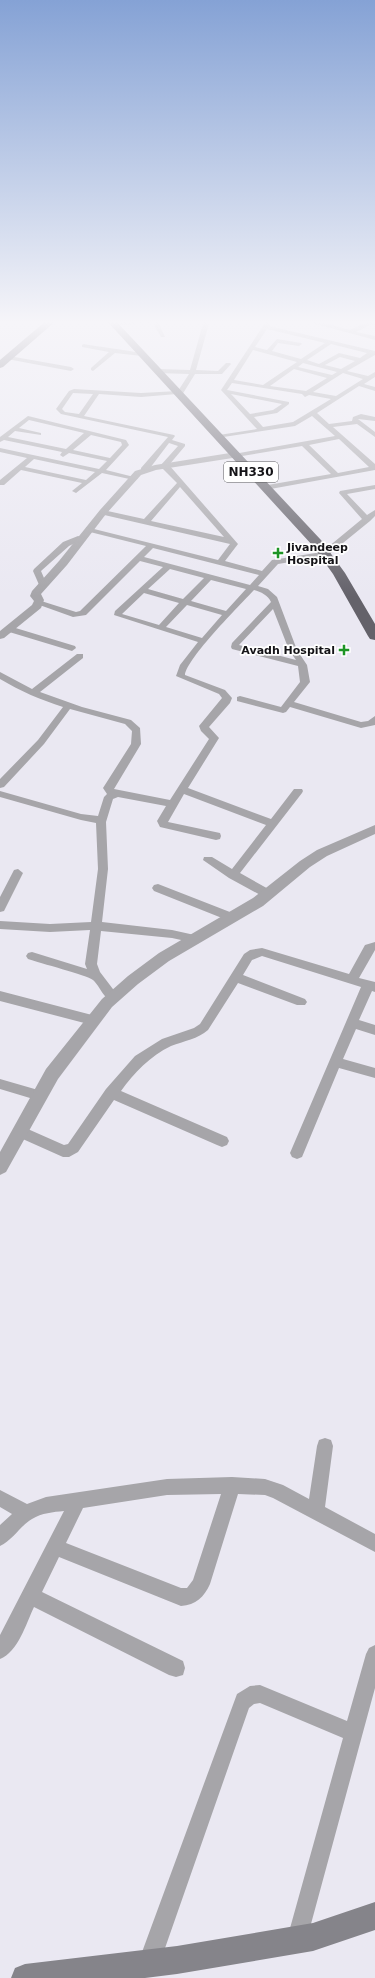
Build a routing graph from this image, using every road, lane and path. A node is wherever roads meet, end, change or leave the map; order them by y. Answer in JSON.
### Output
{"nodes":[{"id":1,"x":62,"y":412,"type":"edge"},
{"id":2,"x":83,"y":412,"type":"edge"},
{"id":3,"x":196,"y":412,"type":"edge"},
{"id":4,"x":245,"y":412,"type":"edge"},
{"id":5,"x":273,"y":412,"type":"edge"},
{"id":6,"x":314,"y":414,"type":"joint"},
{"id":7,"x":249,"y":416,"type":"junction"},
{"id":8,"x":80,"y":417,"type":"junction"},
{"id":9,"x":375,"y":419,"type":"edge"},
{"id":10,"x":354,"y":422,"type":"junction"},
{"id":11,"x":150,"y":424,"type":"dead end"},
{"id":12,"x":328,"y":426,"type":"junction"},
{"id":13,"x":14,"y":429,"type":"junction"},
{"id":14,"x":262,"y":430,"type":"junction"},
{"id":15,"x":90,"y":432,"type":"junction"},
{"id":16,"x":39,"y":434,"type":"dead end"},
{"id":17,"x":375,"y":434,"type":"edge"},
{"id":18,"x":219,"y":437,"type":"junction"},
{"id":19,"x":341,"y":437,"type":"junction"},
{"id":20,"x":1,"y":439,"type":"edge"},
{"id":21,"x":170,"y":439,"type":"junction"},
{"id":22,"x":304,"y":444,"type":"junction"},
{"id":23,"x":0,"y":450,"type":"edge"},
{"id":24,"x":67,"y":451,"type":"junction"},
{"id":25,"x":236,"y":455,"type":"junction"},
{"id":26,"x":32,"y":457,"type":"junction"},
{"id":27,"x":112,"y":460,"type":"junction"},
{"id":28,"x":55,"y":462,"type":"junction"},
{"id":29,"x":165,"y":466,"type":"junction"},
{"id":30,"x":20,"y":468,"type":"junction"},
{"id":31,"x":375,"y":468,"type":"edge"},
{"id":32,"x":144,"y":470,"type":"junction"},
{"id":33,"x":101,"y":471,"type":"junction"},
{"id":34,"x":336,"y":475,"type":"junction"},
{"id":35,"x":134,"y":478,"type":"junction"},
{"id":36,"x":88,"y":482,"type":"junction"},
{"id":37,"x":181,"y":482,"type":"junction"},
{"id":38,"x":1,"y":484,"type":"dead end"},
{"id":39,"x":375,"y":487,"type":"edge"},
{"id":40,"x":265,"y":488,"type":"junction"},
{"id":41,"x":76,"y":491,"type":"dead end"},
{"id":42,"x":102,"y":512,"type":"junction"},
{"id":43,"x":375,"y":512,"type":"edge"},
{"id":44,"x":367,"y":519,"type":"junction"},
{"id":45,"x":146,"y":522,"type":"junction"},
{"id":46,"x":89,"y":529,"type":"junction"},
{"id":47,"x":82,"y":538,"type":"junction"},
{"id":48,"x":231,"y":541,"type":"junction"},
{"id":49,"x":151,"y":545,"type":"junction"},
{"id":50,"x":324,"y":554,"type":"junction"},
{"id":51,"x":138,"y":558,"type":"junction"},
{"id":52,"x":220,"y":562,"type":"junction"},
{"id":53,"x":168,"y":566,"type":"junction"},
{"id":54,"x":264,"y":574,"type":"junction"},
{"id":55,"x":210,"y":577,"type":"junction"},
{"id":56,"x":43,"y":585,"type":"junction"},
{"id":57,"x":252,"y":587,"type":"junction"},
{"id":58,"x":142,"y":590,"type":"junction"},
{"id":59,"x":185,"y":602,"type":"junction"},
{"id":60,"x":275,"y":602,"type":"junction"},
{"id":61,"x":38,"y":603,"type":"junction"},
{"id":62,"x":228,"y":614,"type":"junction"},
{"id":63,"x":160,"y":628,"type":"junction"},
{"id":64,"x":3,"y":633,"type":"edge"},
{"id":65,"x":375,"y":636,"type":"edge"},
{"id":66,"x":204,"y":641,"type":"junction"},
{"id":67,"x":72,"y":648,"type":"dead end"},
{"id":68,"x":80,"y":656,"type":"dead end"},
{"id":69,"x":303,"y":665,"type":"junction"},
{"id":70,"x":0,"y":675,"type":"edge"},
{"id":71,"x":33,"y":693,"type":"junction"},
{"id":72,"x":240,"y":700,"type":"dead end"},
{"id":73,"x":289,"y":704,"type":"junction"},
{"id":74,"x":69,"y":705,"type":"junction"},
{"id":75,"x":375,"y":718,"type":"edge"},
{"id":76,"x":0,"y":785,"type":"edge"},
{"id":77,"x":182,"y":789,"type":"junction"},
{"id":78,"x":298,"y":791,"type":"dead end"},
{"id":79,"x":117,"y":793,"type":"junction"},
{"id":80,"x":0,"y":794,"type":"edge"},
{"id":81,"x":171,"y":804,"type":"junction"},
{"id":82,"x":101,"y":820,"type":"junction"},
{"id":83,"x":273,"y":824,"type":"junction"},
{"id":84,"x":375,"y":829,"type":"edge"},
{"id":85,"x":216,"y":836,"type":"dead end"},
{"id":86,"x":208,"y":860,"type":"dead end"},
{"id":87,"x":18,"y":873,"type":"dead end"},
{"id":88,"x":233,"y":875,"type":"junction"},
{"id":89,"x":158,"y":888,"type":"dead end"},
{"id":90,"x":268,"y":894,"type":"junction"},
{"id":91,"x":0,"y":908,"type":"edge"},
{"id":92,"x":231,"y":918,"type":"junction"},
{"id":93,"x":0,"y":924,"type":"edge"},
{"id":94,"x":96,"y":926,"type":"junction"},
{"id":95,"x":195,"y":939,"type":"junction"},
{"id":96,"x":375,"y":946,"type":"edge"},
{"id":97,"x":32,"y":956,"type":"dead end"},
{"id":98,"x":96,"y":976,"type":"junction"},
{"id":99,"x":236,"y":977,"type":"junction"},
{"id":100,"x":352,"y":980,"type":"junction"},
{"id":101,"x":371,"y":986,"type":"edge"},
{"id":102,"x":0,"y":996,"type":"edge"},
{"id":103,"x":113,"y":997,"type":"junction"},
{"id":104,"x":301,"y":1002,"type":"dead end"},
{"id":105,"x":92,"y":1020,"type":"junction"},
{"id":106,"x":352,"y":1023,"type":"junction"},
{"id":107,"x":375,"y":1030,"type":"edge"},
{"id":108,"x":335,"y":1062,"type":"junction"},
{"id":109,"x":375,"y":1073,"type":"edge"},
{"id":110,"x":0,"y":1084,"type":"edge"},
{"id":111,"x":111,"y":1093,"type":"junction"},
{"id":112,"x":40,"y":1096,"type":"junction"},
{"id":113,"x":21,"y":1132,"type":"junction"},
{"id":114,"x":222,"y":1141,"type":"dead end"},
{"id":115,"x":297,"y":1153,"type":"dead end"},
{"id":116,"x":0,"y":1167,"type":"edge"},
{"id":117,"x":325,"y":1446,"type":"dead end"},
{"id":118,"x":232,"y":1485,"type":"junction"},
{"id":119,"x":0,"y":1498,"type":"edge"},
{"id":120,"x":78,"y":1500,"type":"junction"},
{"id":121,"x":316,"y":1512,"type":"junction"},
{"id":122,"x":26,"y":1514,"type":"junction"},
{"id":123,"x":0,"y":1538,"type":"edge"},
{"id":124,"x":375,"y":1543,"type":"edge"},
{"id":125,"x":55,"y":1547,"type":"junction"},
{"id":126,"x":30,"y":1596,"type":"junction"},
{"id":127,"x":0,"y":1650,"type":"edge"},
{"id":128,"x":375,"y":1654,"type":"edge"},
{"id":129,"x":176,"y":1668,"type":"dead end"},
{"id":130,"x":354,"y":1733,"type":"junction"},
{"id":131,"x":375,"y":1916,"type":"edge"},
{"id":132,"x":298,"y":1939,"type":"junction"},
{"id":133,"x":146,"y":1968,"type":"edge"},
{"id":134,"x":26,"y":1978,"type":"edge"}],
"edges":[{"from":1,"to":8,"type":"street"},
{"from":2,"to":8,"type":"street"},
{"from":3,"to":18,"type":"highway","number":"NH330"},
{"from":4,"to":7,"type":"street"},
{"from":5,"to":7,"type":"street"},
{"from":6,"to":12,"type":"street"},
{"from":6,"to":14,"type":"street"},
{"from":7,"to":14,"type":"street"},
{"from":8,"to":21,"type":"street"},
{"from":9,"to":10,"type":"street"},
{"from":10,"to":12,"type":"street"},
{"from":10,"to":17,"type":"street"},
{"from":11,"to":21,"type":"street"},
{"from":12,"to":19,"type":"street"},
{"from":13,"to":15,"type":"street"},
{"from":13,"to":16,"type":"street"},
{"from":13,"to":20,"type":"street"},
{"from":14,"to":18,"type":"street"},
{"from":15,"to":24,"type":"street"},
{"from":15,"to":27,"type":"street"},
{"from":18,"to":25,"type":"highway","number":"NH330"},
{"from":19,"to":22,"type":"street"},
{"from":19,"to":31,"type":"street"},
{"from":20,"to":24,"type":"street"},
{"from":21,"to":29,"type":"street"},
{"from":21,"to":32,"type":"street"},
{"from":22,"to":25,"type":"street"},
{"from":22,"to":34,"type":"street"},
{"from":23,"to":26,"type":"street"},
{"from":24,"to":27,"type":"street"},
{"from":24,"to":28,"type":"street"},
{"from":25,"to":29,"type":"street"},
{"from":25,"to":40,"type":"highway","number":"NH330"},
{"from":26,"to":28,"type":"street"},
{"from":26,"to":30,"type":"street"},
{"from":27,"to":33,"type":"street"},
{"from":28,"to":33,"type":"street"},
{"from":29,"to":32,"type":"street"},
{"from":29,"to":37,"type":"street"},
{"from":30,"to":36,"type":"street"},
{"from":30,"to":38,"type":"street"},
{"from":31,"to":34,"type":"street"},
{"from":32,"to":35,"type":"street"},
{"from":33,"to":35,"type":"street"},
{"from":33,"to":36,"type":"street"},
{"from":34,"to":40,"type":"street"},
{"from":35,"to":42,"type":"street"},
{"from":36,"to":41,"type":"street"},
{"from":37,"to":45,"type":"street"},
{"from":37,"to":48,"type":"street"},
{"from":39,"to":44,"type":"street"},
{"from":40,"to":50,"type":"highway","number":"NH330"},
{"from":42,"to":45,"type":"street"},
{"from":42,"to":46,"type":"street"},
{"from":43,"to":44,"type":"street"},
{"from":44,"to":50,"type":"street"},
{"from":45,"to":48,"type":"street"},
{"from":46,"to":47,"type":"street"},
{"from":46,"to":49,"type":"street"},
{"from":47,"to":56,"type":"street"},
{"from":47,"to":56,"type":"street"},
{"from":48,"to":52,"type":"street"},
{"from":49,"to":51,"type":"street"},
{"from":49,"to":52,"type":"street"},
{"from":50,"to":54,"type":"street"},
{"from":50,"to":65,"type":"highway","number":"NH330"},
{"from":51,"to":53,"type":"street"},
{"from":51,"to":61,"type":"street"},
{"from":52,"to":54,"type":"street"},
{"from":53,"to":55,"type":"street"},
{"from":53,"to":58,"type":"street"},
{"from":54,"to":57,"type":"street"},
{"from":55,"to":57,"type":"street"},
{"from":55,"to":59,"type":"street"},
{"from":56,"to":61,"type":"street"},
{"from":57,"to":60,"type":"street"},
{"from":57,"to":62,"type":"street"},
{"from":58,"to":59,"type":"street"},
{"from":58,"to":63,"type":"street"},
{"from":59,"to":62,"type":"street"},
{"from":59,"to":63,"type":"street"},
{"from":60,"to":69,"type":"street"},
{"from":60,"to":69,"type":"street"},
{"from":61,"to":64,"type":"street"},
{"from":62,"to":66,"type":"street"},
{"from":63,"to":66,"type":"street"},
{"from":64,"to":67,"type":"street"},
{"from":66,"to":77,"type":"street"},
{"from":68,"to":71,"type":"street"},
{"from":69,"to":73,"type":"street"},
{"from":70,"to":71,"type":"street"},
{"from":71,"to":74,"type":"street"},
{"from":72,"to":73,"type":"street"},
{"from":73,"to":75,"type":"street"},
{"from":74,"to":76,"type":"street"},
{"from":74,"to":79,"type":"street"},
{"from":77,"to":81,"type":"street"},
{"from":77,"to":83,"type":"street"},
{"from":78,"to":83,"type":"street"},
{"from":79,"to":81,"type":"street"},
{"from":79,"to":82,"type":"street"},
{"from":80,"to":82,"type":"street"},
{"from":81,"to":85,"type":"street"},
{"from":82,"to":94,"type":"street"},
{"from":83,"to":88,"type":"street"},
{"from":84,"to":90,"type":"street"},
{"from":86,"to":88,"type":"street"},
{"from":87,"to":91,"type":"street"},
{"from":88,"to":90,"type":"street"},
{"from":89,"to":92,"type":"street"},
{"from":90,"to":92,"type":"street"},
{"from":92,"to":95,"type":"street"},
{"from":93,"to":94,"type":"street"},
{"from":94,"to":95,"type":"street"},
{"from":94,"to":98,"type":"street"},
{"from":95,"to":103,"type":"street"},
{"from":96,"to":100,"type":"street"},
{"from":97,"to":98,"type":"street"},
{"from":98,"to":103,"type":"street"},
{"from":99,"to":100,"type":"street"},
{"from":99,"to":104,"type":"street"},
{"from":99,"to":111,"type":"street"},
{"from":100,"to":101,"type":"street"},
{"from":101,"to":106,"type":"street"},
{"from":102,"to":105,"type":"street"},
{"from":103,"to":105,"type":"street"},
{"from":105,"to":112,"type":"street"},
{"from":106,"to":107,"type":"street"},
{"from":106,"to":108,"type":"street"},
{"from":108,"to":109,"type":"street"},
{"from":108,"to":115,"type":"street"},
{"from":110,"to":112,"type":"street"},
{"from":111,"to":113,"type":"street"},
{"from":111,"to":114,"type":"street"},
{"from":112,"to":113,"type":"street"},
{"from":113,"to":116,"type":"street"},
{"from":117,"to":121,"type":"street"},
{"from":118,"to":120,"type":"street"},
{"from":118,"to":121,"type":"street"},
{"from":118,"to":125,"type":"street"},
{"from":119,"to":122,"type":"street"},
{"from":120,"to":122,"type":"street"},
{"from":120,"to":125,"type":"street"},
{"from":121,"to":124,"type":"street"},
{"from":122,"to":123,"type":"street"},
{"from":125,"to":126,"type":"street"},
{"from":126,"to":127,"type":"street"},
{"from":126,"to":129,"type":"street"},
{"from":128,"to":130,"type":"street"},
{"from":130,"to":132,"type":"street"},
{"from":130,"to":133,"type":"street"},
{"from":131,"to":132,"type":"main road"},
{"from":132,"to":133,"type":"main road"},
{"from":133,"to":134,"type":"main road"}]}
